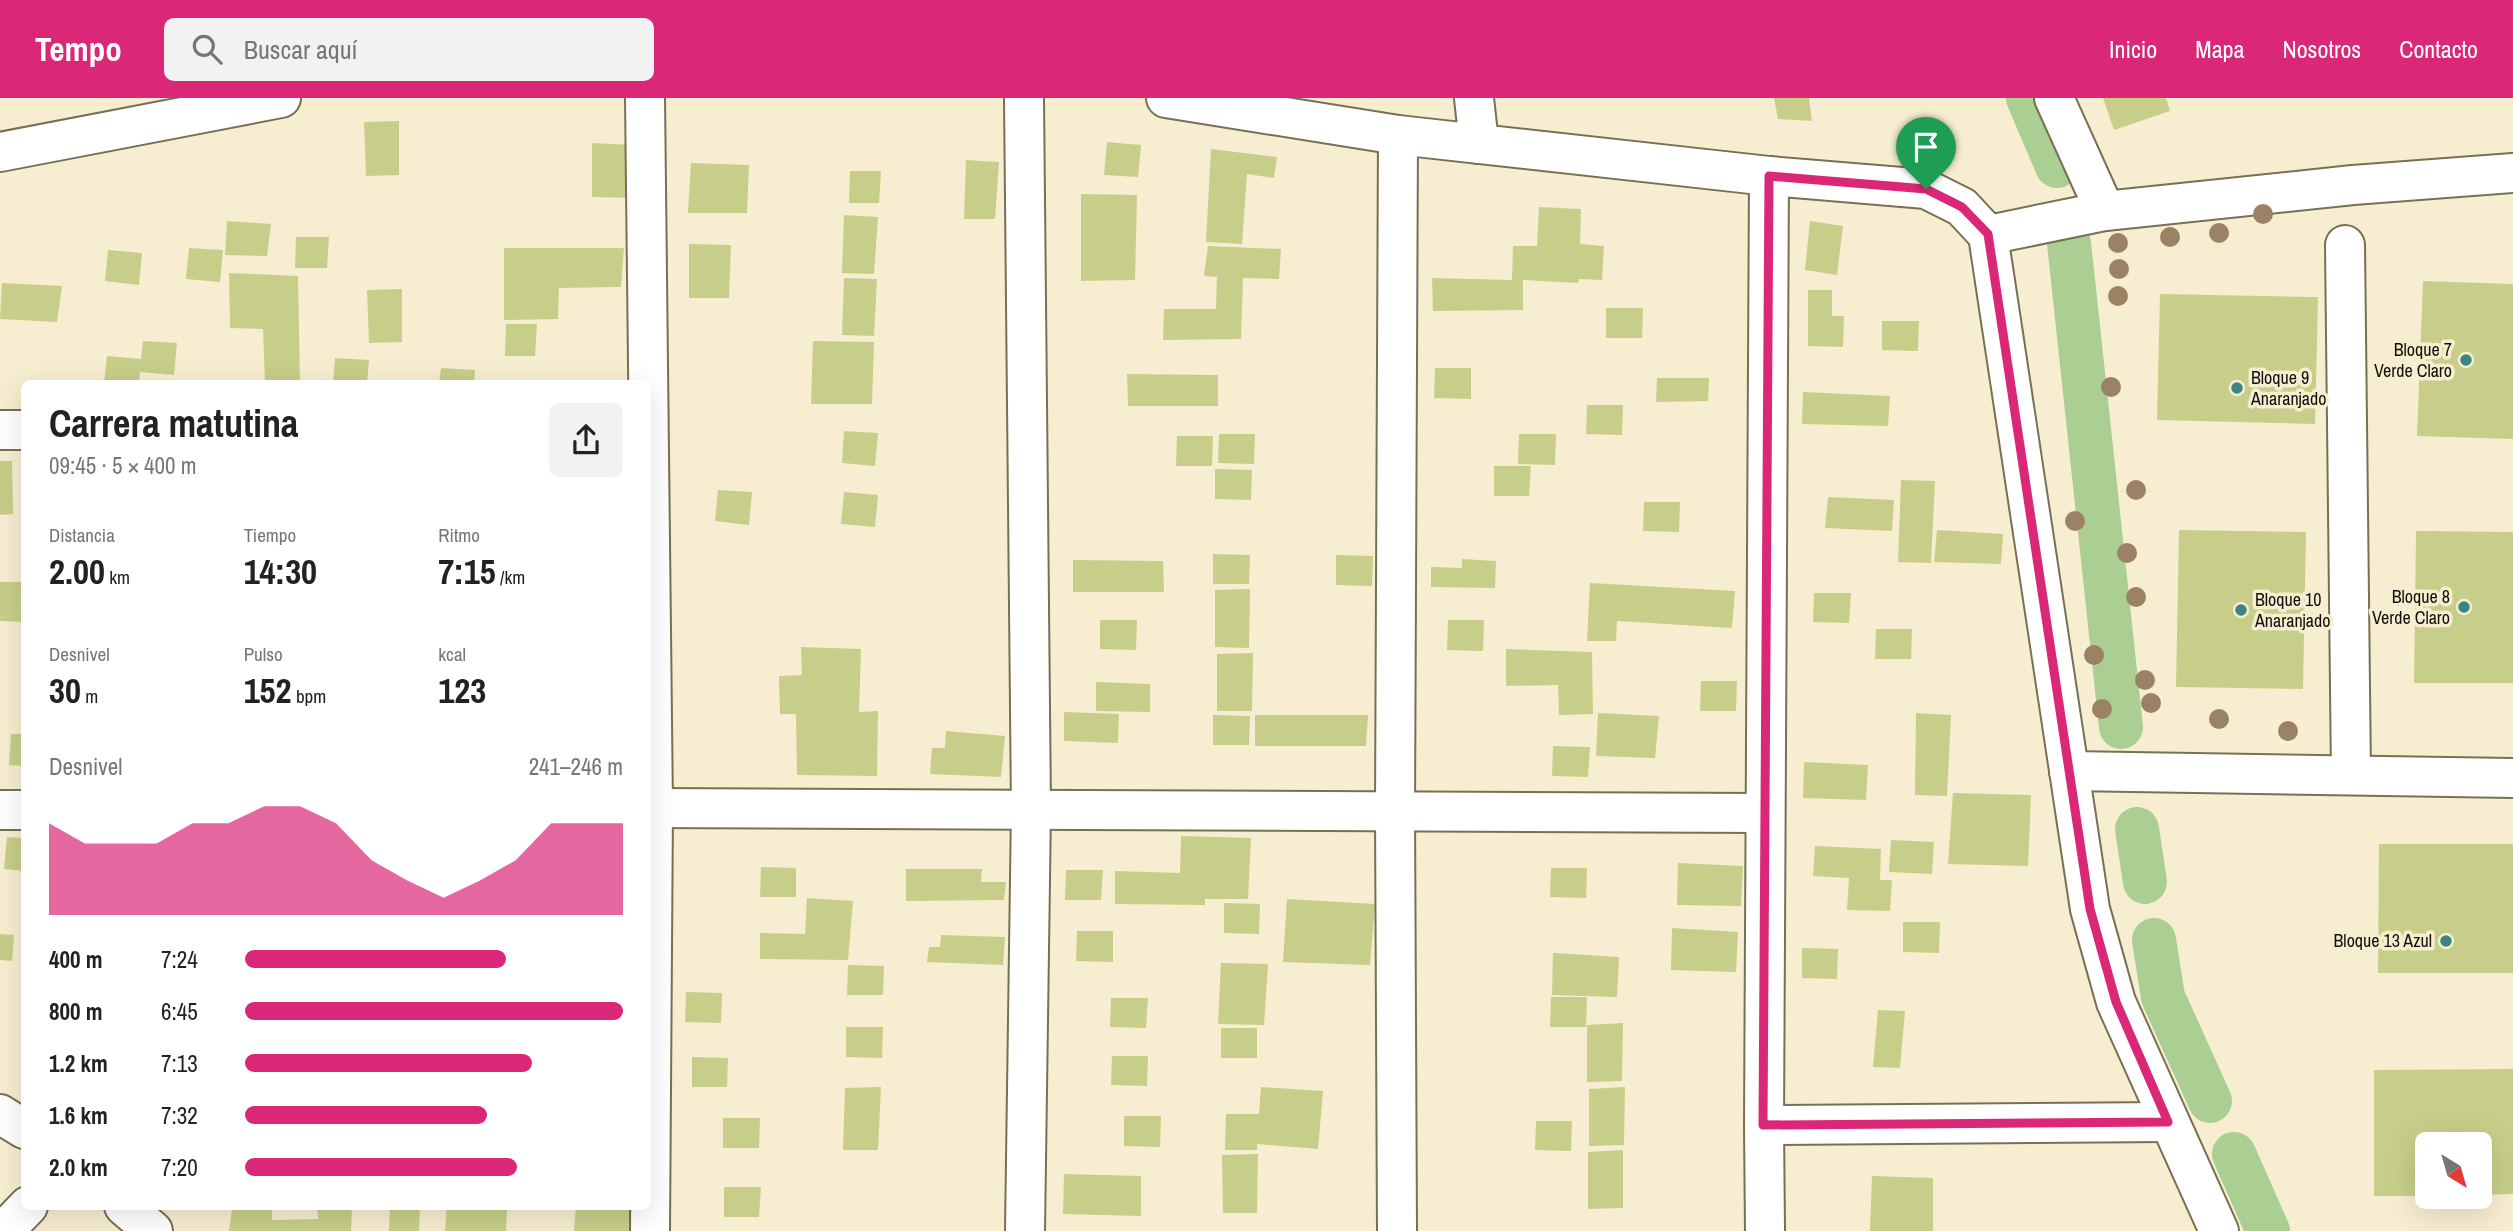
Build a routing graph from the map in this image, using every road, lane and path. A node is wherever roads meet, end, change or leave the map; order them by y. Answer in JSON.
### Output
{"nodes":[{"id":1,"x":281,"y":98,"type":"edge"},
{"id":2,"x":645,"y":98,"type":"edge"},
{"id":3,"x":1024,"y":98,"type":"edge"},
{"id":4,"x":1166,"y":98,"type":"edge"},
{"id":5,"x":1474,"y":98,"type":"edge"},
{"id":6,"x":2054,"y":98,"type":"edge"},
{"id":7,"x":1213,"y":102,"type":"edge"},
{"id":8,"x":1398,"y":135,"type":"junction"},
{"id":9,"x":1479,"y":144,"type":"junction"},
{"id":10,"x":0,"y":152,"type":"edge"},
{"id":11,"x":2513,"y":173,"type":"edge"},
{"id":12,"x":1769,"y":176,"type":"junction"},
{"id":13,"x":2105,"y":211,"type":"junction"},
{"id":14,"x":1988,"y":234,"type":"junction"},
{"id":15,"x":2345,"y":245,"type":"dead end"},
{"id":16,"x":648,"y":380,"type":"edge"},
{"id":17,"x":0,"y":430,"type":"edge"},
{"id":18,"x":21,"y":430,"type":"edge"},
{"id":19,"x":2069,"y":771,"type":"junction"},
{"id":20,"x":2351,"y":775,"type":"junction"},
{"id":21,"x":2513,"y":778,"type":"edge"},
{"id":22,"x":651,"y":808,"type":"edge"},
{"id":23,"x":1031,"y":808,"type":"junction"},
{"id":24,"x":0,"y":810,"type":"edge"},
{"id":25,"x":21,"y":810,"type":"edge"},
{"id":26,"x":1395,"y":811,"type":"junction"},
{"id":27,"x":1765,"y":813,"type":"junction"},
{"id":28,"x":0,"y":1114,"type":"edge"},
{"id":29,"x":2168,"y":1122,"type":"junction"},
{"id":30,"x":1763,"y":1125,"type":"junction"},
{"id":31,"x":21,"y":1127,"type":"edge"},
{"id":32,"x":24,"y":1210,"type":"edge"},
{"id":33,"x":129,"y":1210,"type":"edge"},
{"id":34,"x":649,"y":1210,"type":"edge"},
{"id":35,"x":4,"y":1231,"type":"edge"},
{"id":36,"x":153,"y":1231,"type":"edge"},
{"id":37,"x":649,"y":1231,"type":"edge"},
{"id":38,"x":1025,"y":1231,"type":"edge"},
{"id":39,"x":1397,"y":1231,"type":"edge"},
{"id":40,"x":1765,"y":1231,"type":"edge"},
{"id":41,"x":2219,"y":1231,"type":"edge"}],
"edges":[{"from":1,"to":10,"type":"street"},
{"from":2,"to":16,"type":"street"},
{"from":3,"to":23,"type":"street"},
{"from":4,"to":7,"type":"street"},
{"from":5,"to":9,"type":"street"},
{"from":6,"to":13,"type":"street"},
{"from":7,"to":8,"type":"street"},
{"from":8,"to":9,"type":"street"},
{"from":8,"to":26,"type":"street"},
{"from":9,"to":12,"type":"street"},
{"from":11,"to":13,"type":"street"},
{"from":12,"to":14,"type":"street"},
{"from":12,"to":27,"type":"street"},
{"from":13,"to":14,"type":"street"},
{"from":14,"to":19,"type":"street"},
{"from":15,"to":20,"type":"street"},
{"from":17,"to":18,"type":"street"},
{"from":19,"to":20,"type":"street"},
{"from":19,"to":29,"type":"street"},
{"from":20,"to":21,"type":"street"},
{"from":22,"to":23,"type":"street"},
{"from":23,"to":26,"type":"street"},
{"from":23,"to":38,"type":"street"},
{"from":24,"to":25,"type":"street"},
{"from":26,"to":27,"type":"street"},
{"from":26,"to":39,"type":"street"},
{"from":27,"to":30,"type":"street"},
{"from":28,"to":31,"type":"street"},
{"from":29,"to":30,"type":"street"},
{"from":29,"to":41,"type":"street"},
{"from":30,"to":40,"type":"street"},
{"from":32,"to":35,"type":"street"},
{"from":33,"to":36,"type":"street"},
{"from":34,"to":37,"type":"street"}]}
